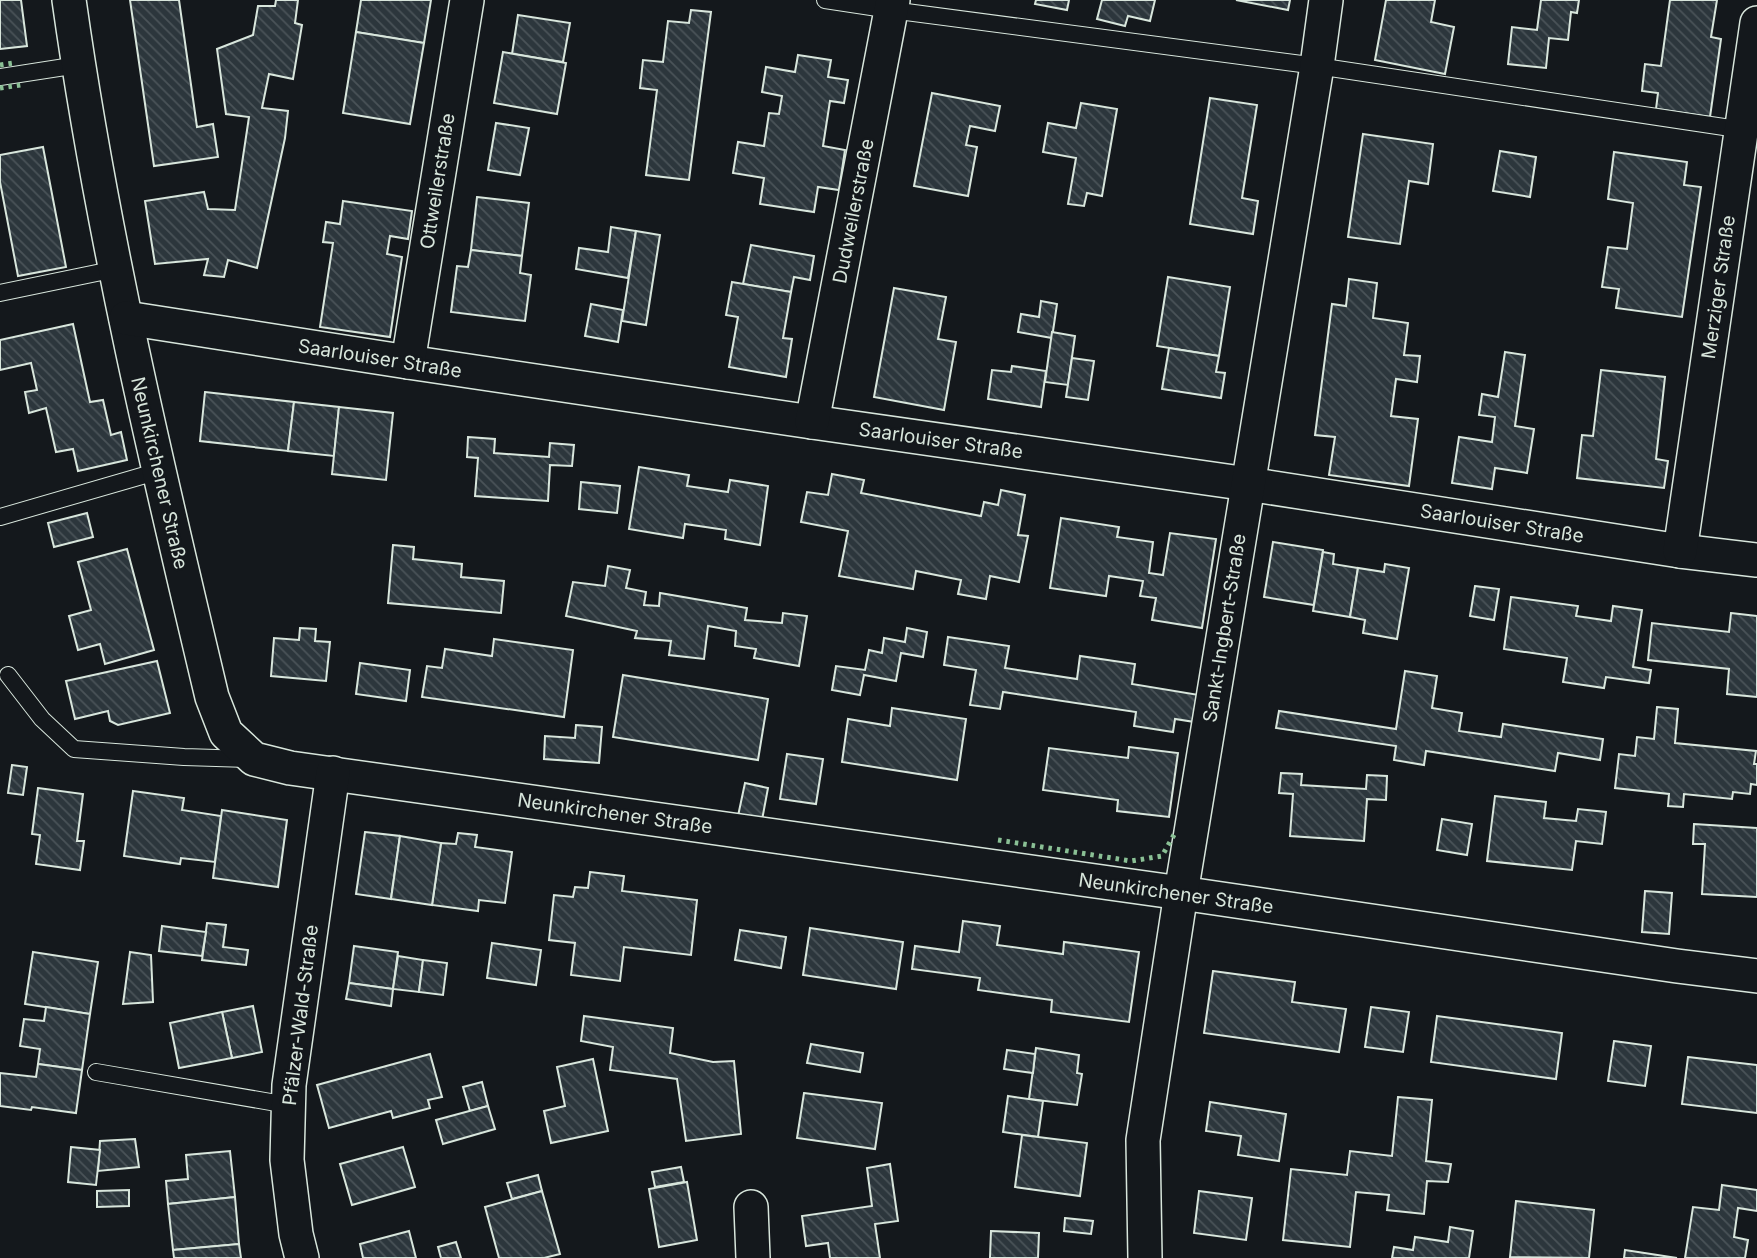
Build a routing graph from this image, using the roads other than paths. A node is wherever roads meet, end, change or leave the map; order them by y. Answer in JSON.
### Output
{"nodes":[{"id":1,"x":69,"y":0,"type":"edge"},
{"id":2,"x":467,"y":0,"type":"edge"},
{"id":3,"x":825,"y":0,"type":"edge"},
{"id":4,"x":1326,"y":0,"type":"edge"},
{"id":5,"x":892,"y":5,"type":"edge"},
{"id":6,"x":1757,"y":23,"type":"edge"},
{"id":7,"x":78,"y":65,"type":"junction"},
{"id":8,"x":1317,"y":66,"type":"junction"},
{"id":9,"x":0,"y":77,"type":"edge"},
{"id":10,"x":1749,"y":130,"type":"edge"},
{"id":11,"x":116,"y":269,"type":"junction"},
{"id":12,"x":0,"y":293,"type":"edge"},
{"id":13,"x":126,"y":318,"type":"junction"},
{"id":14,"x":408,"y":362,"type":"junction"},
{"id":15,"x":812,"y":422,"type":"junction"},
{"id":16,"x":159,"y":471,"type":"junction"},
{"id":17,"x":1248,"y":484,"type":"junction"},
{"id":18,"x":0,"y":517,"type":"edge"},
{"id":19,"x":1680,"y":551,"type":"junction"},
{"id":20,"x":1757,"y":560,"type":"edge"},
{"id":21,"x":8,"y":675,"type":"dead end"},
{"id":22,"x":254,"y":759,"type":"junction"},
{"id":23,"x":333,"y":773,"type":"junction"},
{"id":24,"x":1181,"y":893,"type":"junction"},
{"id":25,"x":1757,"y":976,"type":"edge"},
{"id":26,"x":96,"y":1072,"type":"dead end"},
{"id":27,"x":288,"y":1105,"type":"junction"},
{"id":28,"x":751,"y":1207,"type":"dead end"},
{"id":29,"x":302,"y":1258,"type":"edge"},
{"id":30,"x":752,"y":1258,"type":"edge"},
{"id":31,"x":1145,"y":1258,"type":"edge"}],
"edges":[{"from":1,"to":7,"type":"street","name":"Neunkirchener Straße"},
{"from":2,"to":14,"type":"street","name":"Ottweilerstraße"},
{"from":3,"to":5,"type":"lane"},
{"from":4,"to":8,"type":"street","name":"Sankt-Ingbert-Straße"},
{"from":5,"to":8,"type":"lane"},
{"from":5,"to":15,"type":"street","name":"Dudweilerstraße"},
{"from":6,"to":10,"type":"street","name":"Merziger Straße"},
{"from":7,"to":9,"type":"lane"},
{"from":7,"to":11,"type":"street","name":"Neunkirchener Straße"},
{"from":8,"to":10,"type":"lane"},
{"from":8,"to":17,"type":"street","name":"Sankt-Ingbert-Straße"},
{"from":10,"to":19,"type":"street","name":"Merziger Straße"},
{"from":11,"to":12,"type":"lane"},
{"from":11,"to":13,"type":"street","name":"Neunkirchener Straße"},
{"from":13,"to":14,"type":"street","name":"Saarlouiser Straße"},
{"from":13,"to":16,"type":"street","name":"Neunkirchener Straße"},
{"from":14,"to":15,"type":"street","name":"Saarlouiser Straße"},
{"from":15,"to":17,"type":"street","name":"Saarlouiser Straße"},
{"from":16,"to":18,"type":"lane"},
{"from":16,"to":22,"type":"street","name":"Neunkirchener Straße"},
{"from":17,"to":19,"type":"street","name":"Saarlouiser Straße"},
{"from":17,"to":24,"type":"street","name":"Sankt-Ingbert-Straße"},
{"from":19,"to":20,"type":"street","name":"Saarlouiser Straße"},
{"from":21,"to":22,"type":"lane"},
{"from":22,"to":23,"type":"street","name":"Neunkirchener Straße"},
{"from":23,"to":24,"type":"street","name":"Neunkirchener Straße"},
{"from":23,"to":27,"type":"street","name":"Pfälzer-Wald-Straße"},
{"from":24,"to":25,"type":"street","name":"Neunkirchener Straße"},
{"from":24,"to":31,"type":"street","name":"Sankt-Ingbert-Straße"},
{"from":26,"to":27,"type":"lane"},
{"from":27,"to":29,"type":"street","name":"Pfälzer-Wald-Straße"},
{"from":28,"to":30,"type":"street"}]}
